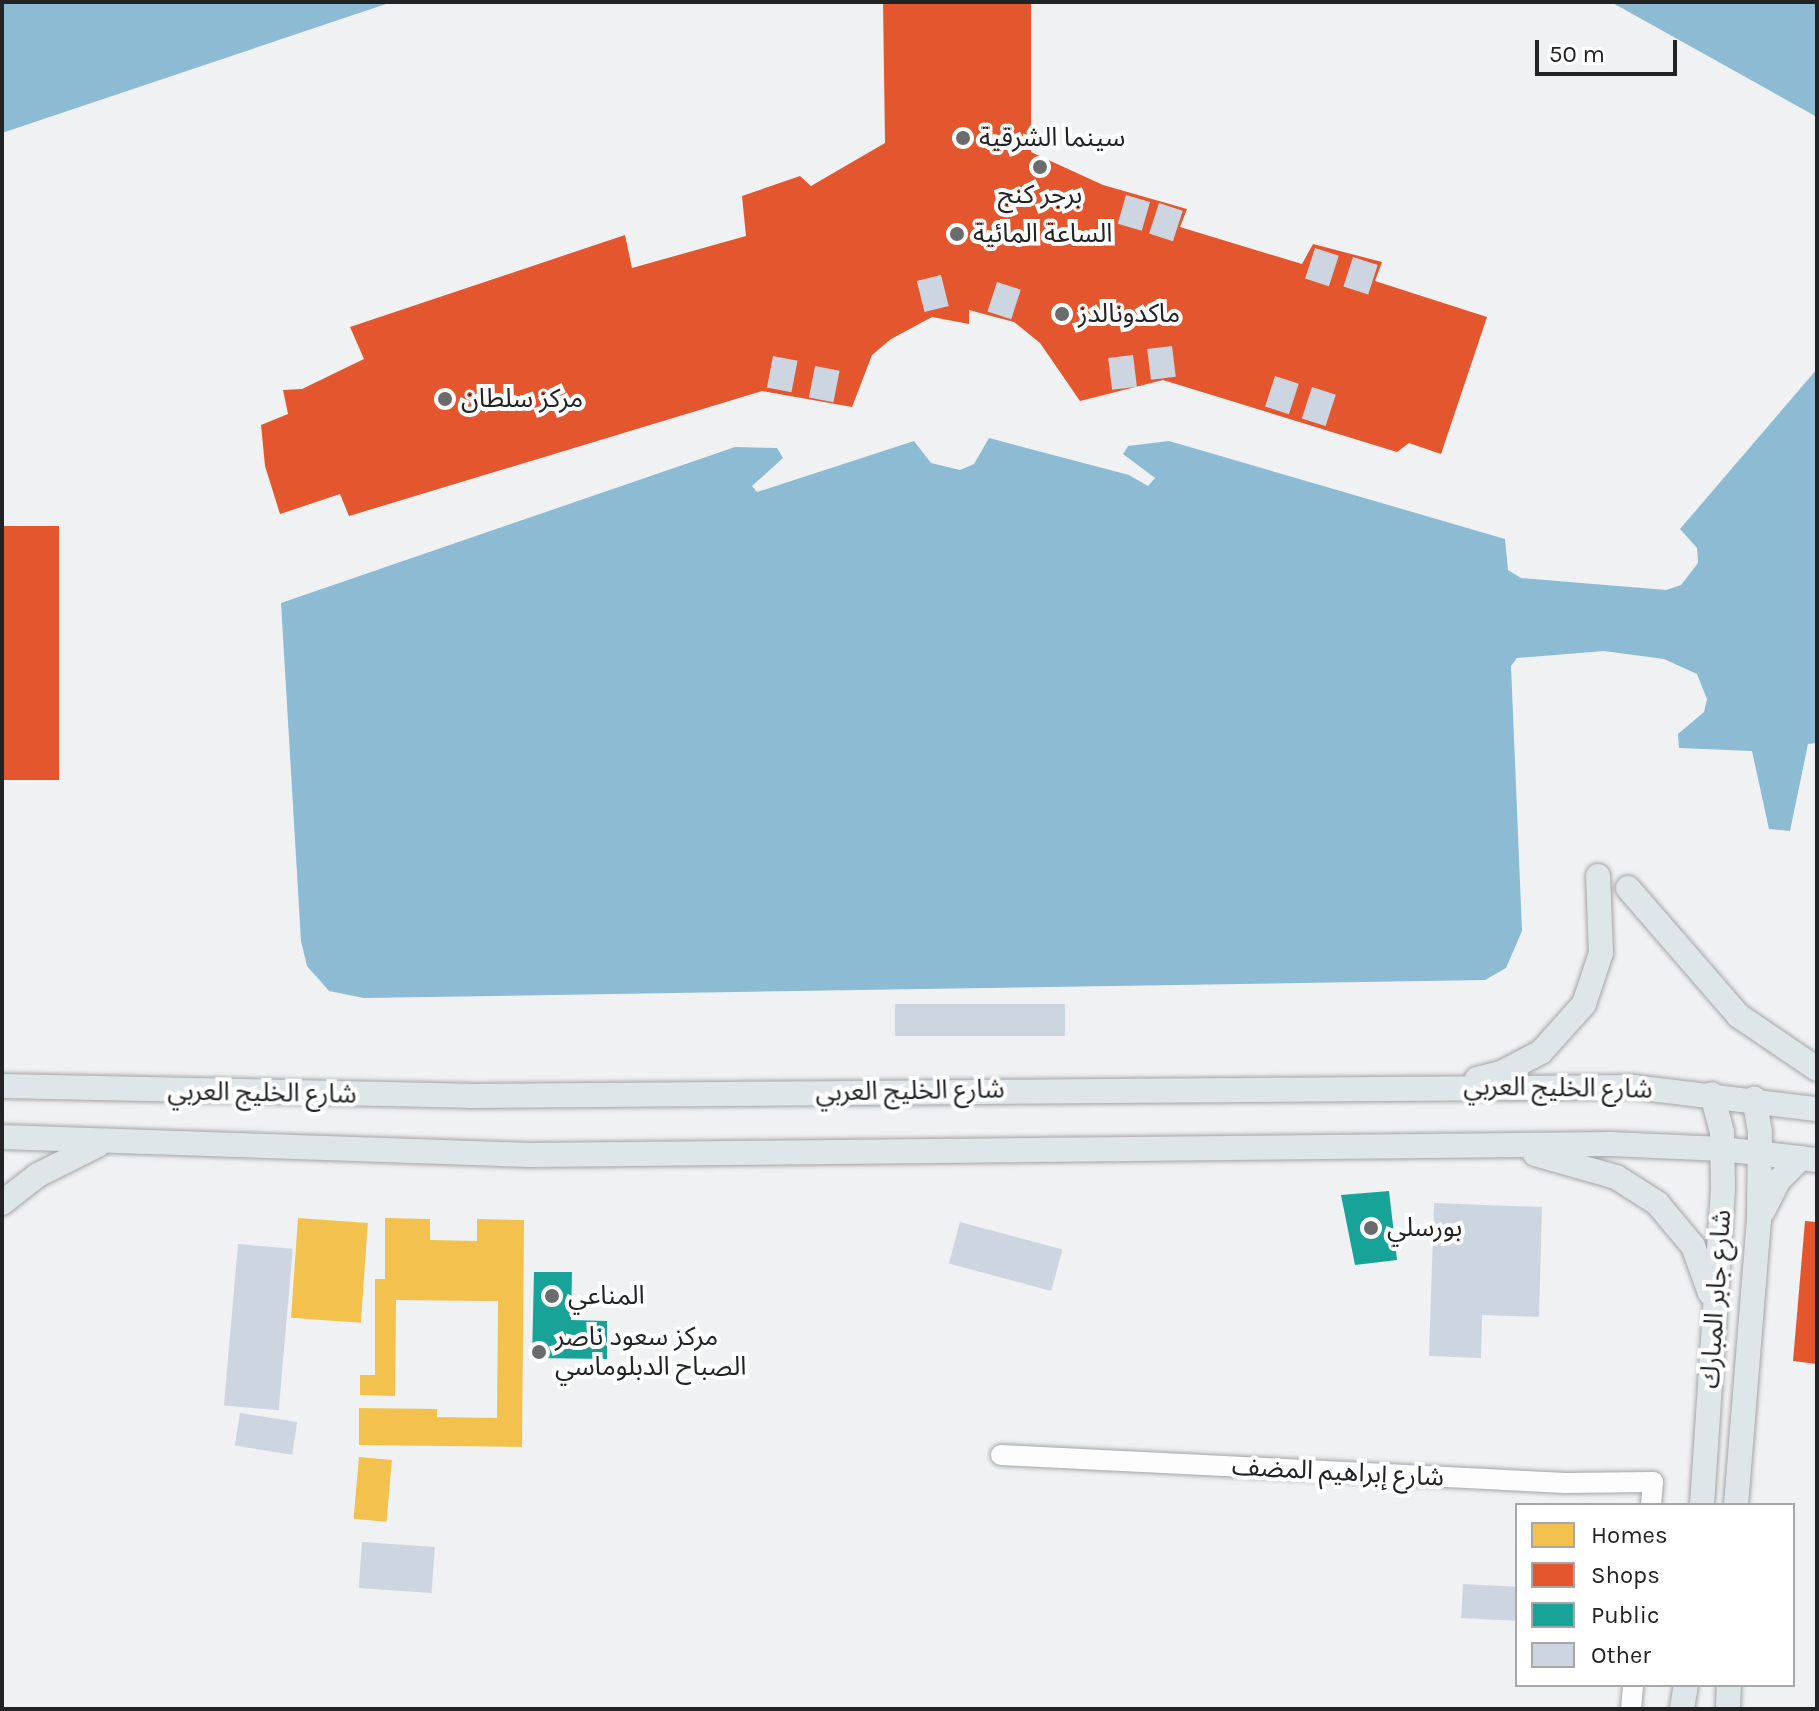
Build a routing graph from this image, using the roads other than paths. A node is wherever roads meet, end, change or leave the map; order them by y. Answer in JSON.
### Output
{"nodes":[{"id":1,"x":1598,"y":876,"type":"dead end"},
{"id":2,"x":1628,"y":888,"type":"dead end"},
{"id":3,"x":1817,"y":1069,"type":"edge"},
{"id":4,"x":2,"y":1086,"type":"edge"},
{"id":5,"x":1415,"y":1087,"type":"junction"},
{"id":6,"x":1712,"y":1094,"type":"junction"},
{"id":7,"x":1754,"y":1099,"type":"junction"},
{"id":8,"x":1817,"y":1109,"type":"edge"},
{"id":9,"x":2,"y":1137,"type":"edge"},
{"id":10,"x":109,"y":1141,"type":"junction"},
{"id":11,"x":1490,"y":1145,"type":"junction"},
{"id":12,"x":1723,"y":1149,"type":"junction"},
{"id":13,"x":1761,"y":1153,"type":"junction"},
{"id":14,"x":1809,"y":1159,"type":"edge"},
{"id":15,"x":2,"y":1203,"type":"edge"},
{"id":16,"x":1759,"y":1221,"type":"junction"},
{"id":17,"x":1716,"y":1326,"type":"junction"},
{"id":18,"x":1001,"y":1455,"type":"dead end"},
{"id":19,"x":1651,"y":1503,"type":"edge"},
{"id":20,"x":1702,"y":1503,"type":"edge"},
{"id":21,"x":1736,"y":1503,"type":"edge"},
{"id":22,"x":1633,"y":1687,"type":"edge"},
{"id":23,"x":1686,"y":1687,"type":"edge"},
{"id":24,"x":1631,"y":1709,"type":"edge"},
{"id":25,"x":1682,"y":1709,"type":"edge"}],
"edges":[{"from":1,"to":5,"type":"main road"},
{"from":2,"to":3,"type":"main road"},
{"from":4,"to":5,"type":"main road","name":"شارع الخليج العربي"},
{"from":5,"to":6,"type":"main road","name":"شارع الخليج العربي"},
{"from":6,"to":7,"type":"main road","name":"شارع الخليج العربي"},
{"from":6,"to":12,"type":"main road","name":"شارع جابر المبارك"},
{"from":7,"to":8,"type":"main road","name":"شارع الخليج العربي"},
{"from":7,"to":13,"type":"main road","name":"شارع جابر المبارك"},
{"from":9,"to":10,"type":"main road","name":"شارع الخليج العربي"},
{"from":10,"to":11,"type":"main road","name":"شارع الخليج العربي"},
{"from":10,"to":15,"type":"main road"},
{"from":11,"to":12,"type":"main road","name":"شارع الخليج العربي"},
{"from":11,"to":17,"type":"main road"},
{"from":12,"to":13,"type":"main road","name":"شارع الخليج العربي"},
{"from":12,"to":17,"type":"main road","name":"شارع جابر المبارك"},
{"from":13,"to":14,"type":"main road","name":"شارع الخليج العربي"},
{"from":13,"to":16,"type":"main road","name":"شارع جابر المبارك"},
{"from":14,"to":16,"type":"main road"},
{"from":16,"to":21,"type":"main road","name":"شارع جابر المبارك"},
{"from":17,"to":20,"type":"main road","name":"شارع جابر المبارك"},
{"from":18,"to":19,"type":"street","name":"شارع إبراهيم المضف"},
{"from":22,"to":24,"type":"street"},
{"from":23,"to":25,"type":"main road"}]}
